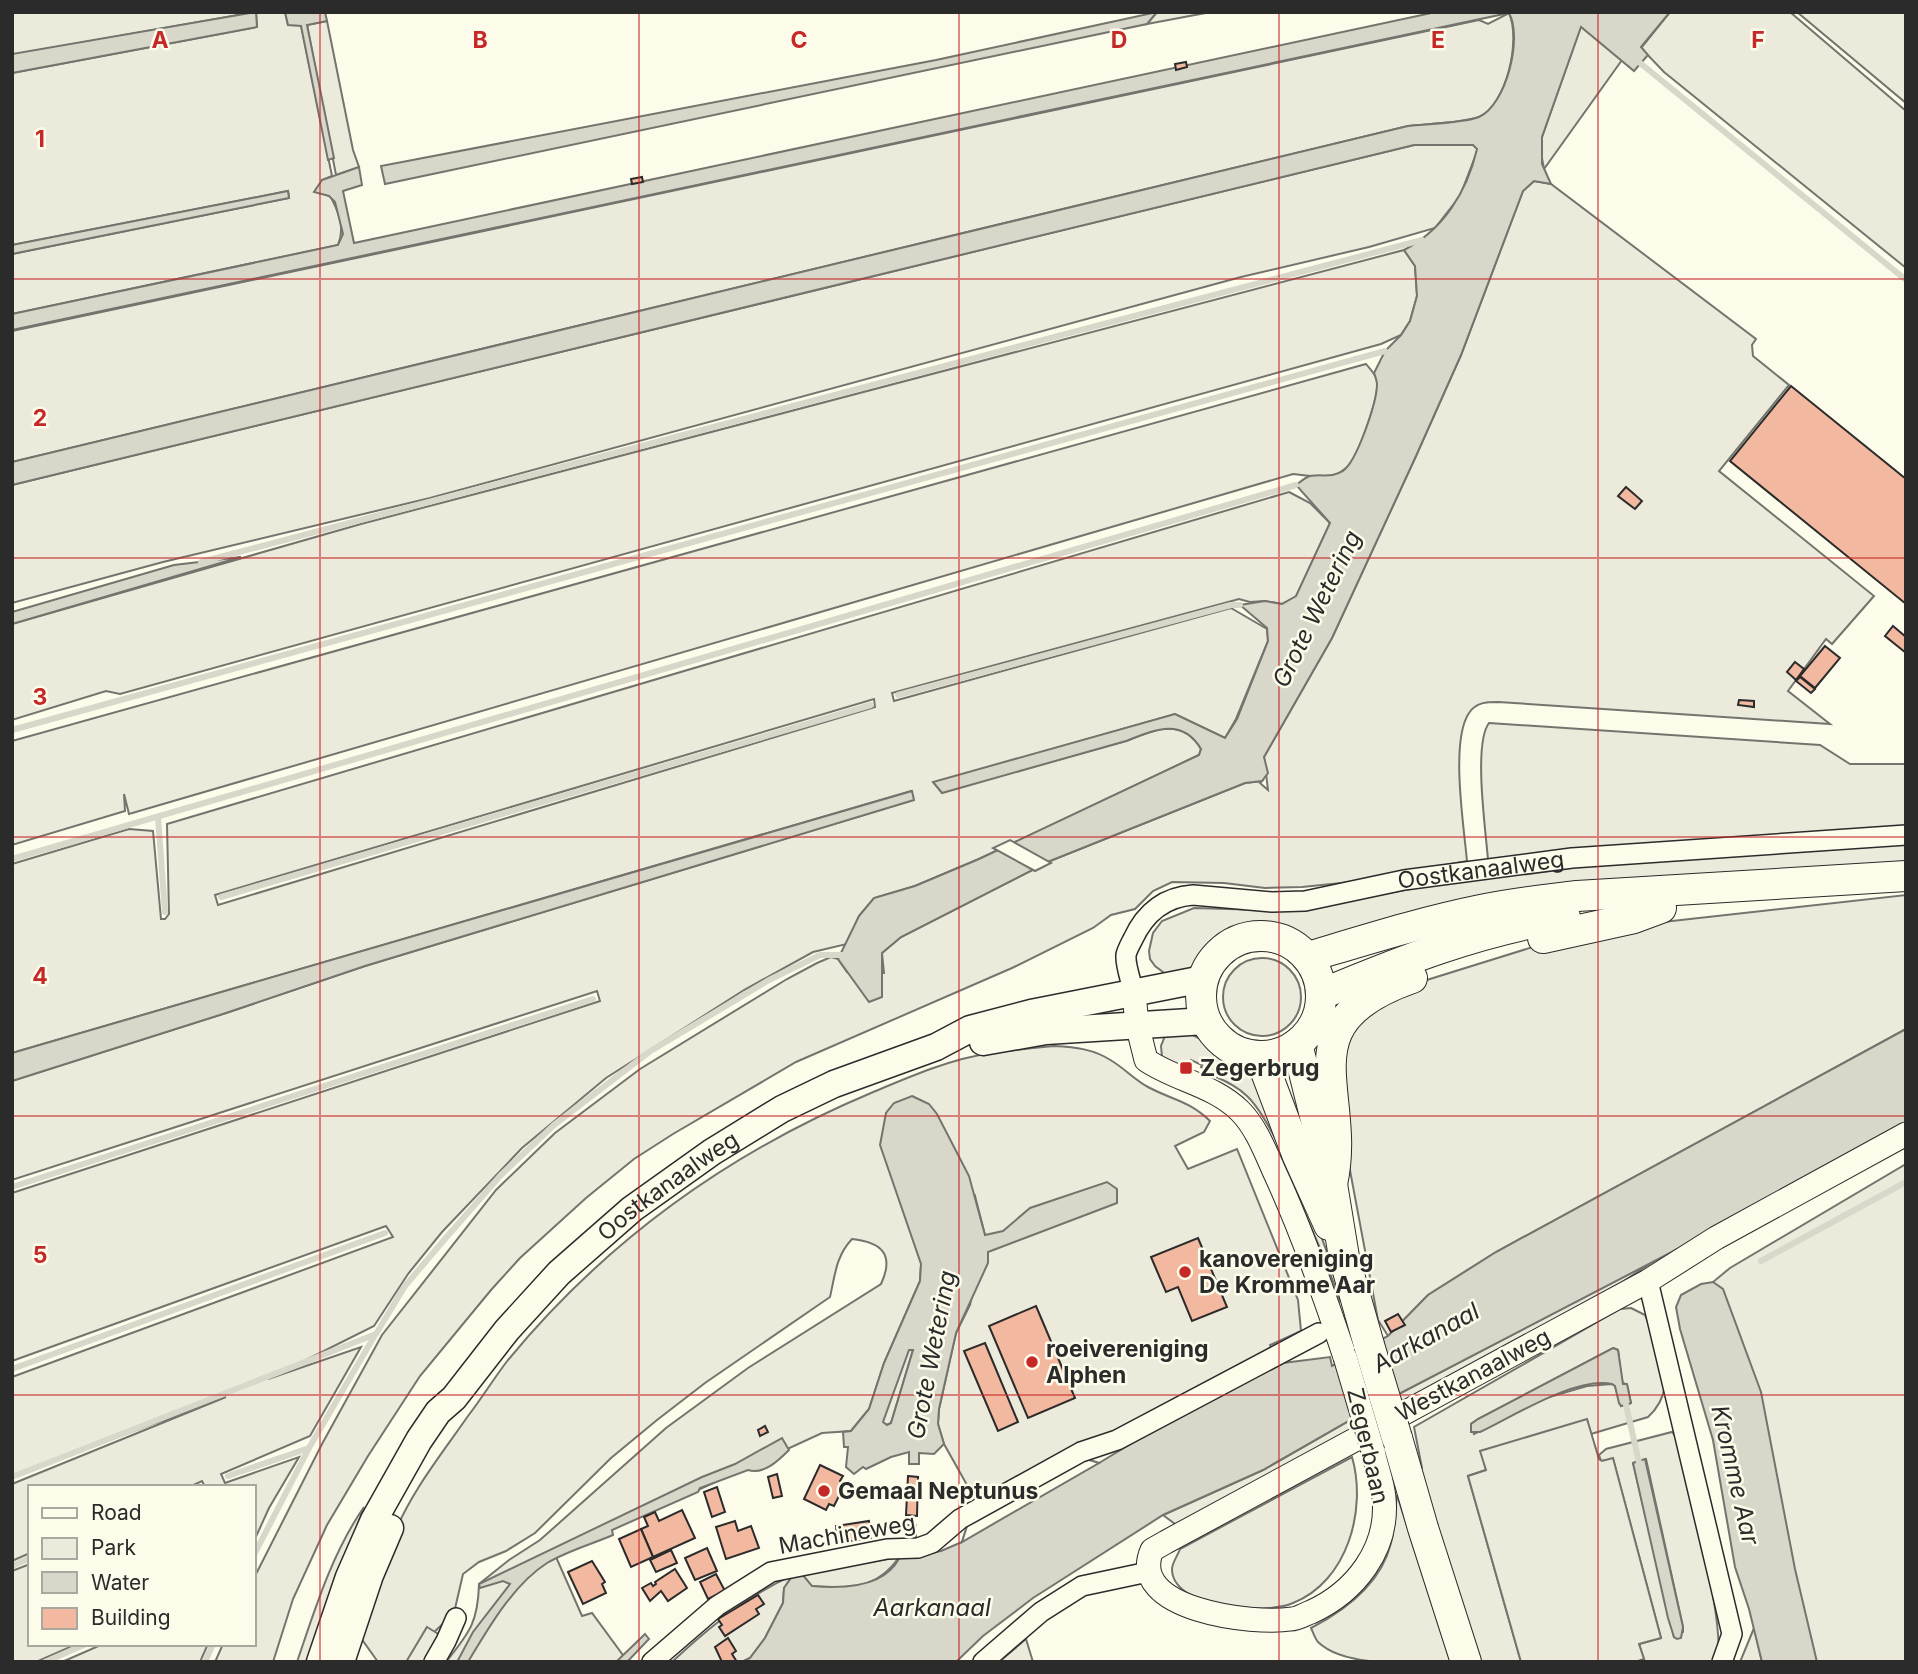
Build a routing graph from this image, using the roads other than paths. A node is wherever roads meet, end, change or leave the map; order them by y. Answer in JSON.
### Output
{"nodes":[{"id":1,"x":1906,"y":835,"type":"edge"},
{"id":2,"x":1906,"y":876,"type":"edge"},
{"id":3,"x":1906,"y":891,"type":"edge"},
{"id":4,"x":1661,"y":908,"type":"junction"},
{"id":5,"x":1308,"y":957,"type":"junction"},
{"id":6,"x":1203,"y":979,"type":"junction"},
{"id":7,"x":1134,"y":994,"type":"junction"},
{"id":8,"x":1322,"y":994,"type":"junction"},
{"id":9,"x":1206,"y":1021,"type":"junction"},
{"id":10,"x":1137,"y":1024,"type":"junction"},
{"id":11,"x":1297,"y":1044,"type":"junction"},
{"id":12,"x":936,"y":1047,"type":"junction"},
{"id":13,"x":1260,"y":1056,"type":"junction"},
{"id":14,"x":1906,"y":1135,"type":"edge"},
{"id":15,"x":1332,"y":1184,"type":"junction"},
{"id":16,"x":1344,"y":1257,"type":"junction"},
{"id":17,"x":1647,"y":1280,"type":"junction"},
{"id":18,"x":1320,"y":1333,"type":"dead end"},
{"id":19,"x":1357,"y":1351,"type":"junction"},
{"id":20,"x":454,"y":1398,"type":"junction"},
{"id":21,"x":1385,"y":1444,"type":"junction"},
{"id":22,"x":1148,"y":1572,"type":"junction"},
{"id":23,"x":456,"y":1618,"type":"dead end"},
{"id":24,"x":320,"y":1662,"type":"edge"},
{"id":25,"x":341,"y":1662,"type":"edge"},
{"id":26,"x":434,"y":1662,"type":"edge"},
{"id":27,"x":652,"y":1662,"type":"edge"},
{"id":28,"x":983,"y":1662,"type":"edge"},
{"id":29,"x":1466,"y":1662,"type":"edge"},
{"id":30,"x":1722,"y":1662,"type":"edge"}],
"edges":[{"from":1,"to":7,"type":"street","name":"Oostkanaalweg"},
{"from":2,"to":5,"type":"main road","name":"Oostkanaalweg"},
{"from":3,"to":4,"type":"main road"},
{"from":4,"to":8,"type":"main road"},
{"from":4,"to":15,"type":"main road"},
{"from":5,"to":6,"type":"main road"},
{"from":5,"to":8,"type":"main road"},
{"from":6,"to":7,"type":"main road","name":"Oostkanaalweg"},
{"from":6,"to":9,"type":"main road"},
{"from":7,"to":10,"type":"street","name":"Oostkanaalweg"},
{"from":7,"to":12,"type":"main road","name":"Oostkanaalweg"},
{"from":8,"to":11,"type":"main road"},
{"from":9,"to":10,"type":"main road","name":"Oostkanaalweg"},
{"from":9,"to":13,"type":"main road"},
{"from":10,"to":12,"type":"main road","name":"Oostkanaalweg"},
{"from":10,"to":19,"type":"street","name":"Zegerbaan"},
{"from":11,"to":13,"type":"main road"},
{"from":11,"to":15,"type":"main road","name":"Zegerbaan"},
{"from":12,"to":20,"type":"main road","name":"Oostkanaalweg"},
{"from":13,"to":16,"type":"main road","name":"Zegerbaan"},
{"from":14,"to":17,"type":"street","name":"Westkanaalweg"},
{"from":15,"to":16,"type":"main road","name":"Zegerbaan"},
{"from":16,"to":19,"type":"main road","name":"Zegerbaan"},
{"from":17,"to":22,"type":"street","name":"Westkanaalweg"},
{"from":17,"to":30,"type":"street"},
{"from":18,"to":27,"type":"street","name":"Machineweg"},
{"from":19,"to":21,"type":"main road","name":"Zegerbaan","bridge":true},
{"from":20,"to":24,"type":"main road","name":"Oostkanaalweg"},
{"from":20,"to":25,"type":"main road","name":"Oostkanaalweg"},
{"from":21,"to":22,"type":"street","name":"Zegerbaan"},
{"from":21,"to":29,"type":"main road","name":"Zegerbaan"},
{"from":22,"to":28,"type":"street"},
{"from":23,"to":26,"type":"street"}]}
